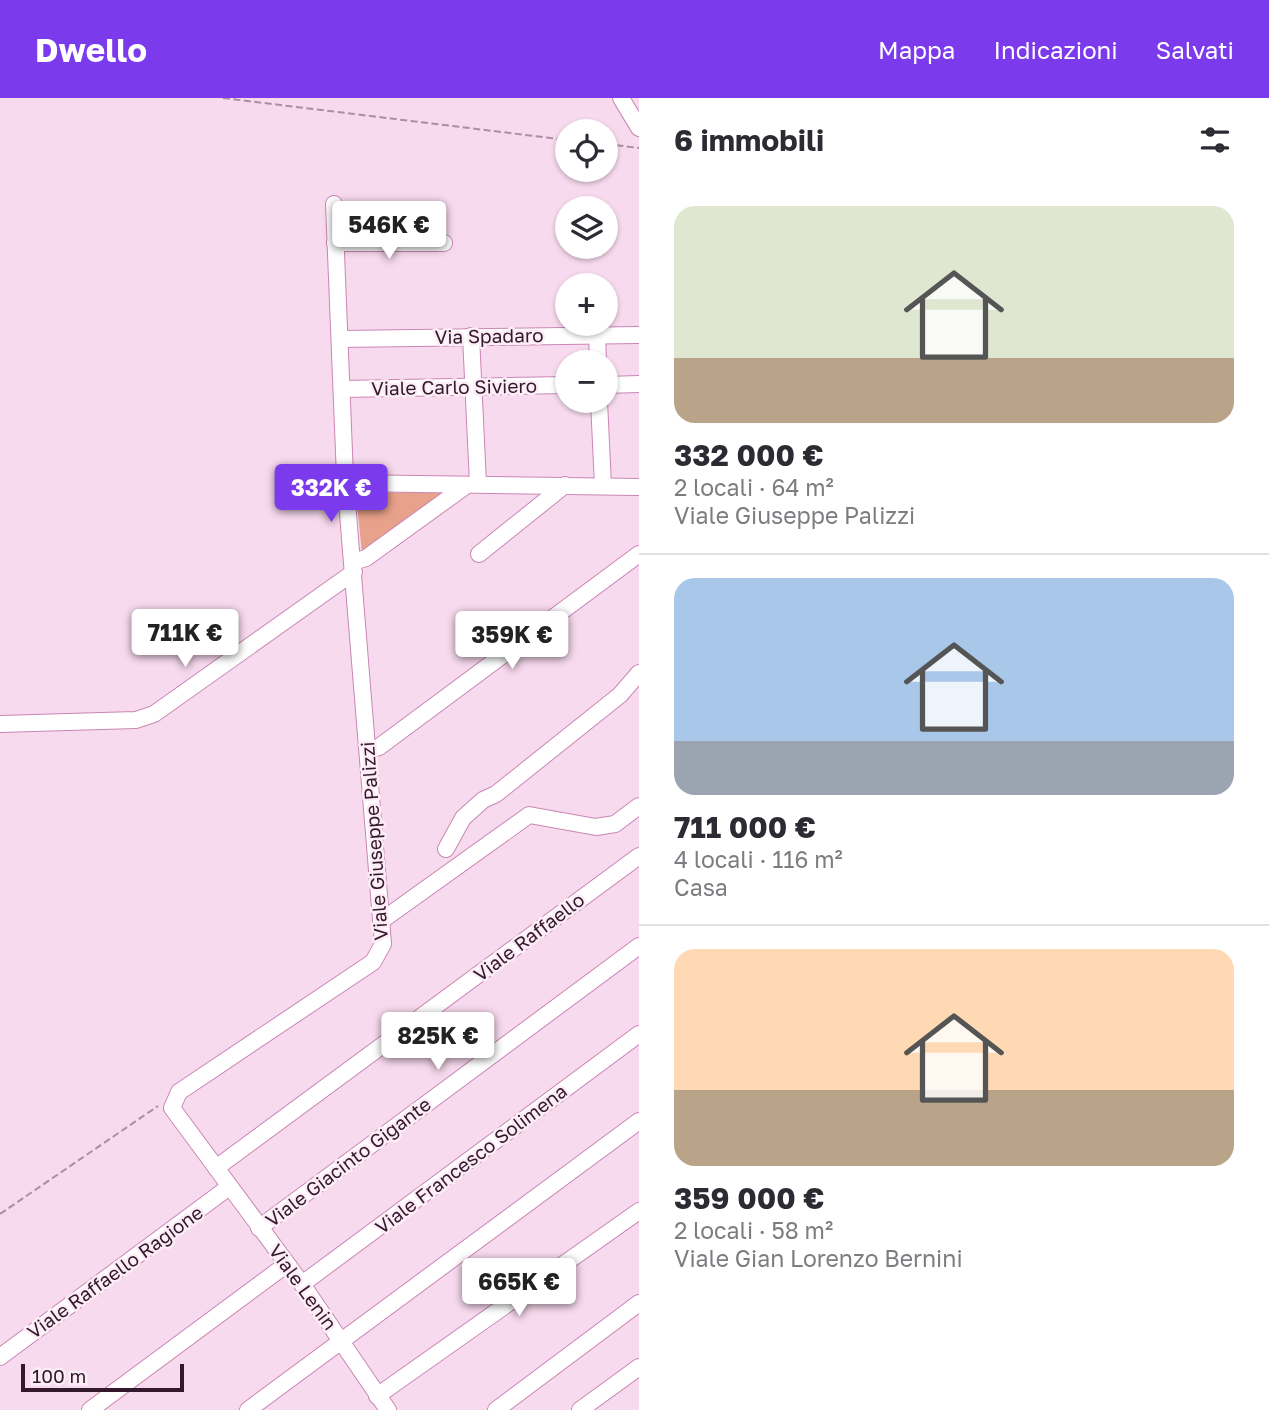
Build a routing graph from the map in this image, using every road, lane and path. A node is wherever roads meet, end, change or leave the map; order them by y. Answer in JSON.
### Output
{"nodes":[{"id":1,"x":223,"y":98,"type":"edge"},
{"id":2,"x":621,"y":98,"type":"edge"},
{"id":3,"x":639,"y":128,"type":"edge"},
{"id":4,"x":555,"y":139,"type":"edge"},
{"id":5,"x":618,"y":145,"type":"edge"},
{"id":6,"x":639,"y":148,"type":"edge"},
{"id":7,"x":334,"y":204,"type":"dead end"},
{"id":8,"x":335,"y":243,"type":"junction"},
{"id":9,"x":444,"y":243,"type":"dead end"},
{"id":10,"x":555,"y":335,"type":"edge"},
{"id":11,"x":618,"y":335,"type":"edge"},
{"id":12,"x":639,"y":335,"type":"edge"},
{"id":13,"x":471,"y":336,"type":"junction"},
{"id":14,"x":340,"y":339,"type":"junction"},
{"id":15,"x":639,"y":384,"type":"edge"},
{"id":16,"x":555,"y":385,"type":"edge"},
{"id":17,"x":618,"y":385,"type":"edge"},
{"id":18,"x":474,"y":387,"type":"junction"},
{"id":19,"x":342,"y":389,"type":"junction"},
{"id":20,"x":600,"y":413,"type":"edge"},
{"id":21,"x":345,"y":483,"type":"junction"},
{"id":22,"x":472,"y":485,"type":"junction"},
{"id":23,"x":565,"y":485,"type":"junction"},
{"id":24,"x":603,"y":486,"type":"junction"},
{"id":25,"x":639,"y":487,"type":"edge"},
{"id":26,"x":479,"y":554,"type":"dead end"},
{"id":27,"x":639,"y":554,"type":"edge"},
{"id":28,"x":354,"y":567,"type":"junction"},
{"id":29,"x":639,"y":673,"type":"edge"},
{"id":30,"x":0,"y":724,"type":"edge"},
{"id":31,"x":368,"y":750,"type":"junction"},
{"id":32,"x":639,"y":806,"type":"edge"},
{"id":33,"x":446,"y":849,"type":"dead end"},
{"id":34,"x":639,"y":856,"type":"edge"},
{"id":35,"x":381,"y":921,"type":"junction"},
{"id":36,"x":639,"y":946,"type":"edge"},
{"id":37,"x":639,"y":1034,"type":"edge"},
{"id":38,"x":175,"y":1096,"type":"junction"},
{"id":39,"x":639,"y":1122,"type":"edge"},
{"id":40,"x":216,"y":1168,"type":"junction"},
{"id":41,"x":229,"y":1187,"type":"junction"},
{"id":42,"x":639,"y":1210,"type":"edge"},
{"id":43,"x":0,"y":1214,"type":"edge"},
{"id":44,"x":259,"y":1228,"type":"junction"},
{"id":45,"x":287,"y":1264,"type":"junction"},
{"id":46,"x":302,"y":1284,"type":"junction"},
{"id":47,"x":639,"y":1303,"type":"edge"},
{"id":48,"x":342,"y":1340,"type":"junction"},
{"id":49,"x":0,"y":1357,"type":"edge"},
{"id":50,"x":639,"y":1367,"type":"edge"},
{"id":51,"x":377,"y":1396,"type":"junction"},
{"id":52,"x":90,"y":1410,"type":"edge"},
{"id":53,"x":248,"y":1410,"type":"edge"},
{"id":54,"x":388,"y":1410,"type":"edge"},
{"id":55,"x":496,"y":1410,"type":"edge"},
{"id":56,"x":580,"y":1410,"type":"edge"}],
"edges":[{"from":1,"to":4,"type":"path"},
{"from":2,"to":3,"type":"street"},
{"from":5,"to":6,"type":"path"},
{"from":7,"to":8,"type":"street","name":"Viale Giuseppe Palizzi"},
{"from":8,"to":9,"type":"street"},
{"from":8,"to":14,"type":"street","name":"Viale Giuseppe Palizzi"},
{"from":10,"to":13,"type":"street","name":"Via Spadaro"},
{"from":11,"to":12,"type":"street","name":"Via Spadaro"},
{"from":13,"to":14,"type":"street","name":"Via Spadaro"},
{"from":13,"to":18,"type":"street"},
{"from":14,"to":19,"type":"street","name":"Viale Giuseppe Palizzi"},
{"from":15,"to":17,"type":"street"},
{"from":16,"to":18,"type":"street","name":"Viale Carlo Siviero"},
{"from":18,"to":19,"type":"street","name":"Viale Carlo Siviero"},
{"from":18,"to":22,"type":"street"},
{"from":19,"to":21,"type":"street","name":"Viale Giuseppe Palizzi"},
{"from":20,"to":24,"type":"street"},
{"from":21,"to":22,"type":"street"},
{"from":21,"to":28,"type":"street","name":"Viale Giuseppe Palizzi"},
{"from":22,"to":23,"type":"street"},
{"from":22,"to":28,"type":"street"},
{"from":23,"to":24,"type":"street"},
{"from":23,"to":26,"type":"street"},
{"from":24,"to":25,"type":"street"},
{"from":27,"to":31,"type":"street"},
{"from":28,"to":30,"type":"street"},
{"from":28,"to":31,"type":"street","name":"Viale Giuseppe Palizzi"},
{"from":29,"to":33,"type":"street"},
{"from":31,"to":35,"type":"street","name":"Viale Giuseppe Palizzi"},
{"from":32,"to":35,"type":"street"},
{"from":34,"to":40,"type":"street","name":"Viale Raffaello"},
{"from":35,"to":38,"type":"street","name":"Viale Giuseppe Palizzi"},
{"from":36,"to":44,"type":"street","name":"Viale Giacinto Gigante"},
{"from":37,"to":46,"type":"street","name":"Viale Francesco Solimena"},
{"from":38,"to":40,"type":"street","name":"Viale Lenin"},
{"from":38,"to":43,"type":"path"},
{"from":39,"to":48,"type":"street"},
{"from":40,"to":41,"type":"street","name":"Viale Lenin"},
{"from":41,"to":44,"type":"street","name":"Viale Lenin"},
{"from":41,"to":49,"type":"street","name":"Viale Raffaello Ragione"},
{"from":42,"to":51,"type":"street"},
{"from":44,"to":45,"type":"street","name":"Viale Lenin"},
{"from":45,"to":46,"type":"street","name":"Viale Lenin"},
{"from":45,"to":52,"type":"street"},
{"from":46,"to":48,"type":"street","name":"Viale Lenin"},
{"from":47,"to":55,"type":"street"},
{"from":48,"to":51,"type":"street","name":"Viale Lenin"},
{"from":48,"to":53,"type":"street"},
{"from":50,"to":56,"type":"street"},
{"from":51,"to":54,"type":"street","name":"Viale Lenin"}]}
